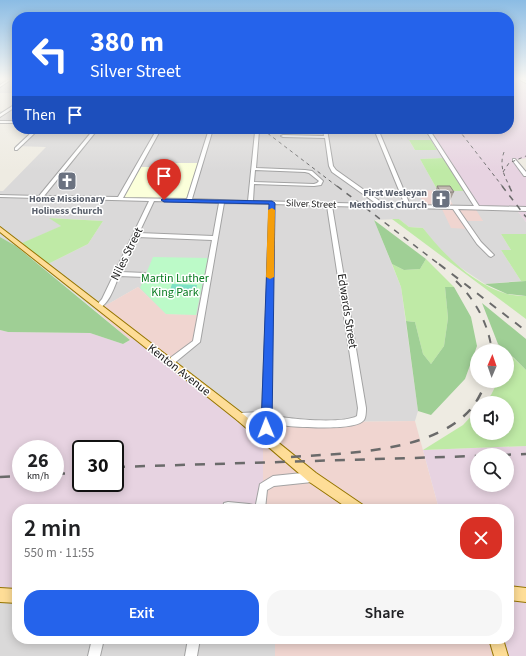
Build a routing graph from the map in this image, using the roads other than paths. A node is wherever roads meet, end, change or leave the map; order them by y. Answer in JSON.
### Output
{"nodes":[{"id":1,"x":9,"y":110,"type":"edge"},
{"id":2,"x":0,"y":116,"type":"edge"},
{"id":3,"x":0,"y":122,"type":"edge"},
{"id":4,"x":12,"y":122,"type":"edge"},
{"id":5,"x":32,"y":134,"type":"edge"},
{"id":6,"x":92,"y":134,"type":"edge"},
{"id":7,"x":156,"y":134,"type":"edge"},
{"id":8,"x":210,"y":134,"type":"edge"},
{"id":9,"x":257,"y":134,"type":"edge"},
{"id":10,"x":326,"y":134,"type":"edge"},
{"id":11,"x":378,"y":134,"type":"edge"},
{"id":12,"x":430,"y":134,"type":"edge"},
{"id":13,"x":283,"y":136,"type":"dead end"},
{"id":14,"x":326,"y":137,"type":"junction"},
{"id":15,"x":16,"y":149,"type":"dead end"},
{"id":16,"x":514,"y":160,"type":"dead end"},
{"id":17,"x":254,"y":169,"type":"junction"},
{"id":18,"x":526,"y":175,"type":"edge"},
{"id":19,"x":252,"y":183,"type":"junction"},
{"id":20,"x":0,"y":196,"type":"edge"},
{"id":21,"x":40,"y":197,"type":"junction"},
{"id":22,"x":120,"y":199,"type":"junction"},
{"id":23,"x":152,"y":200,"type":"junction"},
{"id":24,"x":189,"y":201,"type":"junction"},
{"id":25,"x":222,"y":202,"type":"junction"},
{"id":26,"x":250,"y":202,"type":"junction"},
{"id":27,"x":272,"y":203,"type":"junction"},
{"id":28,"x":329,"y":205,"type":"junction"},
{"id":29,"x":380,"y":206,"type":"junction"},
{"id":30,"x":409,"y":207,"type":"junction"},
{"id":31,"x":455,"y":208,"type":"junction"},
{"id":32,"x":478,"y":208,"type":"junction"},
{"id":33,"x":526,"y":210,"type":"edge"},
{"id":34,"x":0,"y":229,"type":"edge"},
{"id":35,"x":136,"y":235,"type":"junction"},
{"id":36,"x":216,"y":238,"type":"junction"},
{"id":37,"x":491,"y":255,"type":"dead end"},
{"id":38,"x":117,"y":274,"type":"junction"},
{"id":39,"x":145,"y":275,"type":"dead end"},
{"id":40,"x":99,"y":306,"type":"junction"},
{"id":41,"x":169,"y":362,"type":"junction"},
{"id":42,"x":266,"y":416,"type":"junction"},
{"id":43,"x":240,"y":417,"type":"junction"},
{"id":44,"x":267,"y":440,"type":"junction"},
{"id":45,"x":312,"y":477,"type":"junction"},
{"id":46,"x":261,"y":504,"type":"edge"},
{"id":47,"x":352,"y":504,"type":"edge"},
{"id":48,"x":514,"y":594,"type":"edge"},
{"id":49,"x":0,"y":595,"type":"edge"},
{"id":50,"x":526,"y":595,"type":"edge"},
{"id":51,"x":12,"y":596,"type":"edge"},
{"id":52,"x":97,"y":644,"type":"edge"},
{"id":53,"x":193,"y":644,"type":"edge"},
{"id":54,"x":497,"y":644,"type":"edge"},
{"id":55,"x":94,"y":656,"type":"edge"},
{"id":56,"x":191,"y":656,"type":"edge"},
{"id":57,"x":501,"y":656,"type":"edge"}],
"edges":[{"from":1,"to":2,"type":"street"},
{"from":3,"to":4,"type":"street"},
{"from":5,"to":15,"type":"street"},
{"from":6,"to":21,"type":"street"},
{"from":7,"to":22,"type":"street"},
{"from":8,"to":24,"type":"street"},
{"from":9,"to":17,"type":"street"},
{"from":10,"to":14,"type":"street"},
{"from":11,"to":30,"type":"street"},
{"from":12,"to":32,"type":"street"},
{"from":13,"to":14,"type":"street"},
{"from":14,"to":29,"type":"street"},
{"from":16,"to":18,"type":"street"},
{"from":17,"to":19,"type":"street"},
{"from":17,"to":19,"type":"street"},
{"from":19,"to":26,"type":"street"},
{"from":20,"to":21,"type":"street","name":"Silver Street"},
{"from":21,"to":22,"type":"street","name":"Silver Street"},
{"from":22,"to":23,"type":"street","name":"Silver Street"},
{"from":23,"to":24,"type":"street","name":"Silver Street"},
{"from":23,"to":35,"type":"street","name":"Niles Street"},
{"from":24,"to":25,"type":"street","name":"Silver Street"},
{"from":25,"to":26,"type":"street","name":"Silver Street"},
{"from":25,"to":36,"type":"street"},
{"from":26,"to":27,"type":"street","name":"Silver Street"},
{"from":27,"to":28,"type":"street","name":"Silver Street"},
{"from":27,"to":42,"type":"street"},
{"from":28,"to":29,"type":"street","name":"Silver Street"},
{"from":28,"to":42,"type":"street","name":"Edwards Street"},
{"from":29,"to":30,"type":"street","name":"Silver Street"},
{"from":30,"to":31,"type":"street","name":"Silver Street"},
{"from":31,"to":32,"type":"street","name":"Silver Street"},
{"from":31,"to":37,"type":"street"},
{"from":32,"to":33,"type":"street","name":"Silver Street"},
{"from":34,"to":40,"type":"main road","name":"Kenton Avenue"},
{"from":35,"to":36,"type":"street"},
{"from":35,"to":38,"type":"street","name":"Niles Street"},
{"from":36,"to":41,"type":"street"},
{"from":38,"to":39,"type":"street"},
{"from":38,"to":40,"type":"street","name":"Niles Street"},
{"from":40,"to":41,"type":"main road","name":"Kenton Avenue"},
{"from":41,"to":43,"type":"main road","name":"Kenton Avenue"},
{"from":42,"to":43,"type":"street"},
{"from":42,"to":44,"type":"street"},
{"from":43,"to":44,"type":"main road","name":"Kenton Avenue"},
{"from":44,"to":45,"type":"main road","name":"Kenton Avenue"},
{"from":45,"to":46,"type":"street"},
{"from":45,"to":47,"type":"main road","name":"Kenton Avenue"},
{"from":48,"to":50,"type":"main road"},
{"from":49,"to":51,"type":"main road"},
{"from":52,"to":55,"type":"street"},
{"from":53,"to":56,"type":"street"},
{"from":54,"to":57,"type":"main road"}]}
